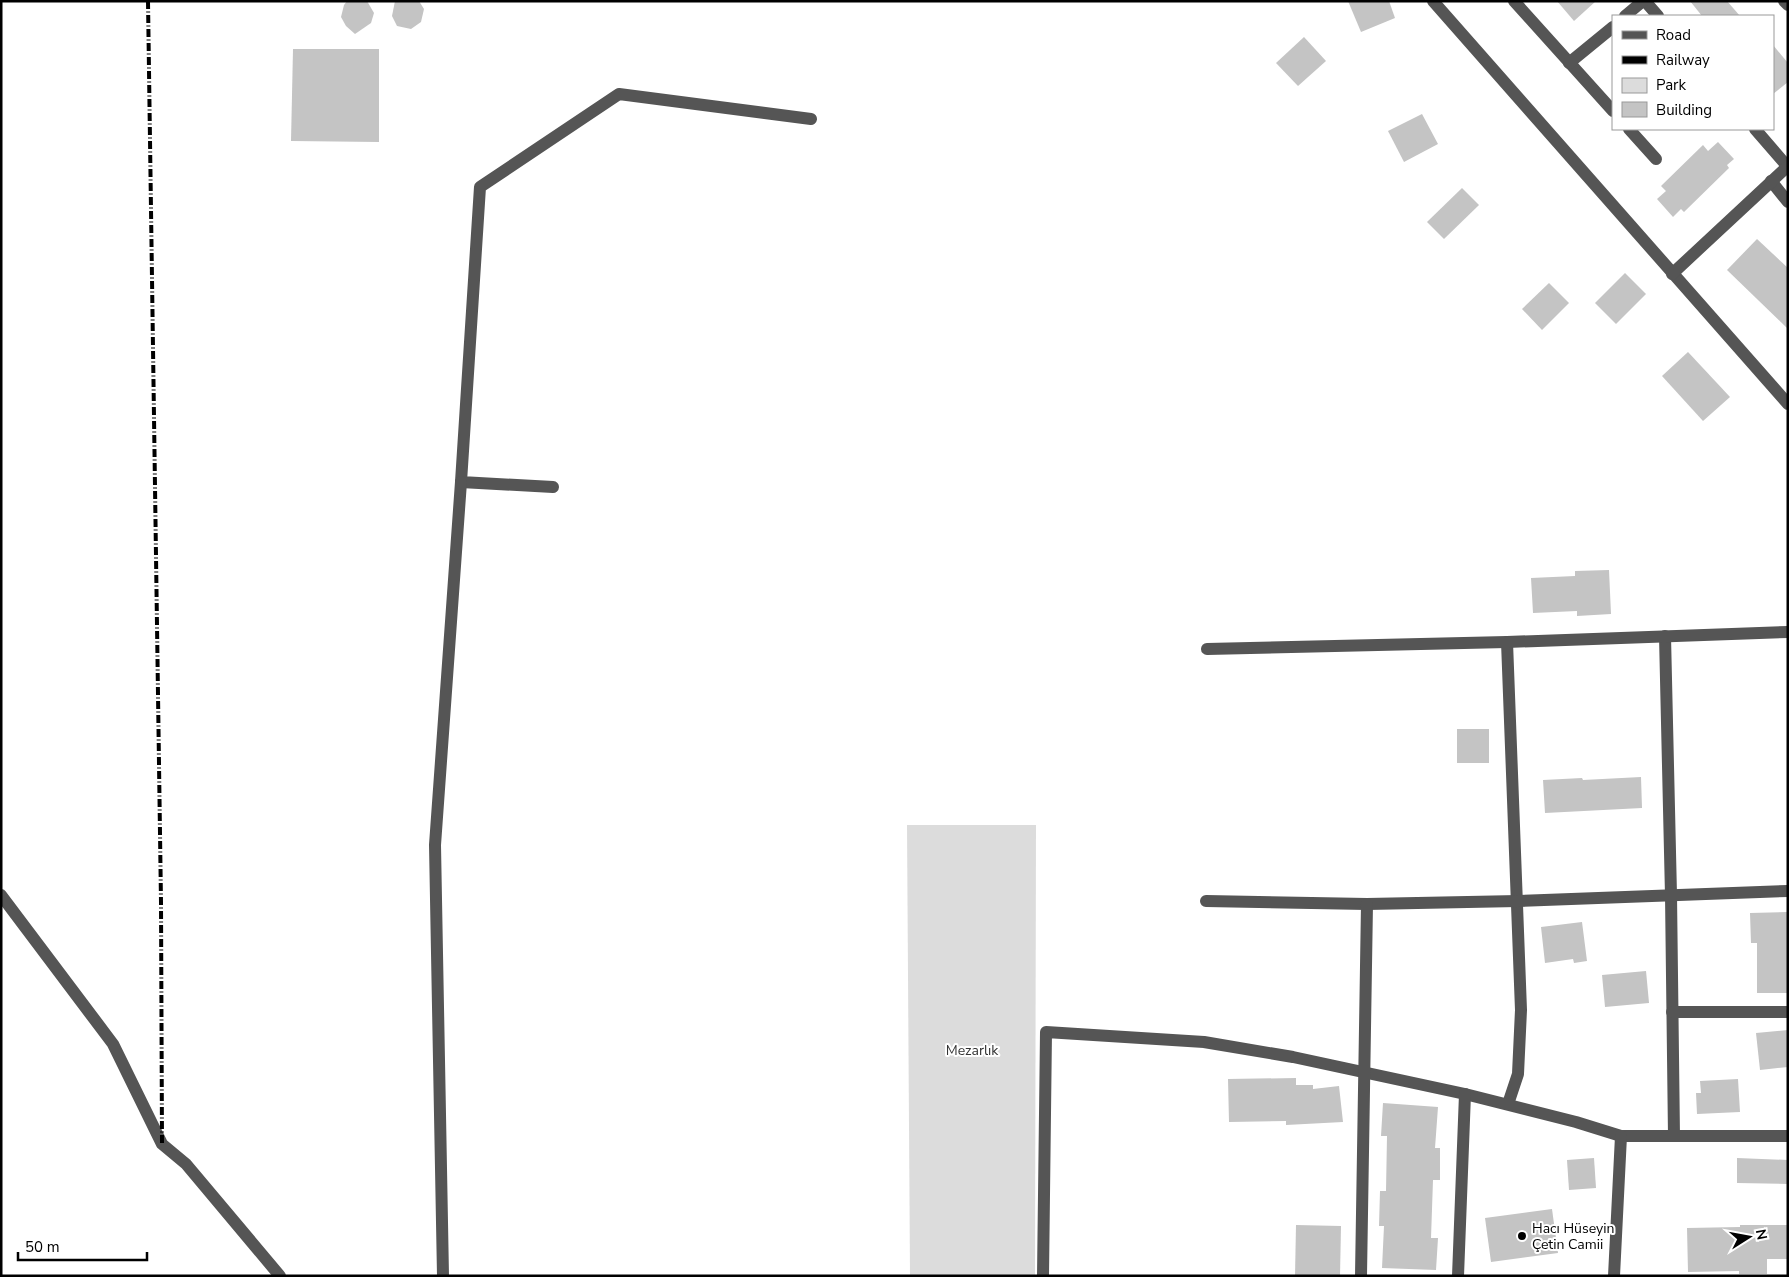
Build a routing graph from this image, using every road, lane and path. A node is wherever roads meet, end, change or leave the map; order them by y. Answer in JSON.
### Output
{"nodes":[{"id":1,"x":1433,"y":1,"type":"edge"},
{"id":2,"x":1514,"y":1,"type":"edge"},
{"id":3,"x":1644,"y":1,"type":"edge"},
{"id":4,"x":1784,"y":1,"type":"edge"},
{"id":5,"x":1788,"y":6,"type":"edge"},
{"id":6,"x":1626,"y":15,"type":"edge"},
{"id":7,"x":1657,"y":15,"type":"edge"},
{"id":8,"x":1612,"y":28,"type":"edge"},
{"id":9,"x":1569,"y":63,"type":"junction"},
{"id":10,"x":1612,"y":110,"type":"edge"},
{"id":11,"x":811,"y":118,"type":"dead end"},
{"id":12,"x":1630,"y":130,"type":"edge"},
{"id":13,"x":1756,"y":130,"type":"edge"},
{"id":14,"x":1656,"y":159,"type":"dead end"},
{"id":15,"x":1788,"y":166,"type":"edge"},
{"id":16,"x":1771,"y":181,"type":"junction"},
{"id":17,"x":1788,"y":202,"type":"edge"},
{"id":18,"x":1672,"y":274,"type":"junction"},
{"id":19,"x":1788,"y":404,"type":"edge"},
{"id":20,"x":461,"y":482,"type":"junction"},
{"id":21,"x":554,"y":487,"type":"dead end"},
{"id":22,"x":1788,"y":632,"type":"edge"},
{"id":23,"x":1665,"y":636,"type":"junction"},
{"id":24,"x":1506,"y":642,"type":"junction"},
{"id":25,"x":1207,"y":649,"type":"dead end"},
{"id":26,"x":1788,"y":891,"type":"edge"},
{"id":27,"x":1,"y":895,"type":"edge"},
{"id":28,"x":1670,"y":896,"type":"junction"},
{"id":29,"x":1206,"y":901,"type":"dead end"},
{"id":30,"x":1518,"y":901,"type":"junction"},
{"id":31,"x":1366,"y":904,"type":"junction"},
{"id":32,"x":1672,"y":1012,"type":"junction"},
{"id":33,"x":1788,"y":1012,"type":"edge"},
{"id":34,"x":1364,"y":1071,"type":"junction"},
{"id":35,"x":1465,"y":1094,"type":"junction"},
{"id":36,"x":1508,"y":1104,"type":"junction"},
{"id":37,"x":1621,"y":1136,"type":"junction"},
{"id":38,"x":1674,"y":1136,"type":"junction"},
{"id":39,"x":1788,"y":1136,"type":"edge"},
{"id":40,"x":280,"y":1276,"type":"edge"},
{"id":41,"x":443,"y":1276,"type":"edge"},
{"id":42,"x":1043,"y":1276,"type":"edge"},
{"id":43,"x":1361,"y":1276,"type":"edge"},
{"id":44,"x":1458,"y":1276,"type":"edge"},
{"id":45,"x":1614,"y":1276,"type":"edge"}],
"edges":[{"from":1,"to":18,"type":"street"},
{"from":2,"to":9,"type":"street"},
{"from":3,"to":6,"type":"street"},
{"from":3,"to":7,"type":"street"},
{"from":4,"to":5,"type":"street"},
{"from":8,"to":9,"type":"street"},
{"from":9,"to":10,"type":"street"},
{"from":11,"to":20,"type":"street"},
{"from":12,"to":14,"type":"street"},
{"from":13,"to":15,"type":"street"},
{"from":15,"to":16,"type":"street"},
{"from":16,"to":17,"type":"street"},
{"from":16,"to":18,"type":"street"},
{"from":18,"to":19,"type":"street"},
{"from":20,"to":21,"type":"street"},
{"from":20,"to":41,"type":"street"},
{"from":22,"to":23,"type":"street"},
{"from":23,"to":24,"type":"street"},
{"from":23,"to":28,"type":"street"},
{"from":24,"to":25,"type":"street"},
{"from":24,"to":30,"type":"street"},
{"from":26,"to":28,"type":"street"},
{"from":27,"to":40,"type":"street"},
{"from":28,"to":30,"type":"street"},
{"from":28,"to":32,"type":"street"},
{"from":29,"to":31,"type":"street"},
{"from":30,"to":31,"type":"street"},
{"from":30,"to":36,"type":"street"},
{"from":31,"to":34,"type":"street"},
{"from":32,"to":33,"type":"street"},
{"from":32,"to":38,"type":"street"},
{"from":34,"to":35,"type":"street"},
{"from":34,"to":42,"type":"street"},
{"from":34,"to":43,"type":"street"},
{"from":35,"to":36,"type":"street"},
{"from":35,"to":44,"type":"street"},
{"from":36,"to":37,"type":"street"},
{"from":37,"to":38,"type":"street"},
{"from":37,"to":45,"type":"street"},
{"from":38,"to":39,"type":"street"}]}
